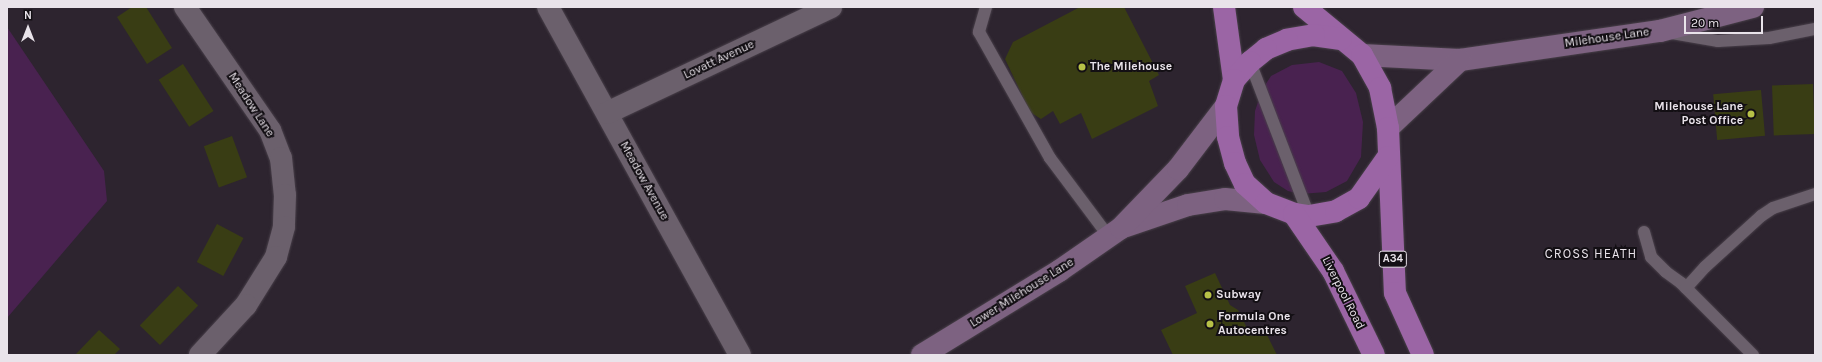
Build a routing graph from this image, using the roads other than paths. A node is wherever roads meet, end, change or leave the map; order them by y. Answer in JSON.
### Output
{"nodes":[{"id":1,"x":185,"y":7,"type":"edge"},
{"id":2,"x":548,"y":7,"type":"edge"},
{"id":3,"x":832,"y":7,"type":"edge"},
{"id":4,"x":986,"y":7,"type":"edge"},
{"id":5,"x":1224,"y":7,"type":"edge"},
{"id":6,"x":1304,"y":7,"type":"edge"},
{"id":7,"x":1753,"y":7,"type":"edge"},
{"id":8,"x":1815,"y":29,"type":"edge"},
{"id":9,"x":1660,"y":31,"type":"junction"},
{"id":10,"x":1341,"y":39,"type":"junction"},
{"id":11,"x":1362,"y":55,"type":"junction"},
{"id":12,"x":1460,"y":60,"type":"junction"},
{"id":13,"x":1250,"y":62,"type":"junction"},
{"id":14,"x":1234,"y":80,"type":"junction"},
{"id":15,"x":1226,"y":106,"type":"junction"},
{"id":16,"x":607,"y":113,"type":"junction"},
{"id":17,"x":1388,"y":128,"type":"junction"},
{"id":18,"x":1388,"y":157,"type":"junction"},
{"id":19,"x":1815,"y":194,"type":"edge"},
{"id":20,"x":1266,"y":203,"type":"junction"},
{"id":21,"x":1301,"y":215,"type":"junction"},
{"id":22,"x":1115,"y":232,"type":"junction"},
{"id":23,"x":1644,"y":232,"type":"dead end"},
{"id":24,"x":1686,"y":288,"type":"junction"},
{"id":25,"x":200,"y":355,"type":"edge"},
{"id":26,"x":740,"y":355,"type":"edge"},
{"id":27,"x":922,"y":355,"type":"edge"},
{"id":28,"x":1374,"y":355,"type":"edge"},
{"id":29,"x":1423,"y":355,"type":"edge"},
{"id":30,"x":1753,"y":355,"type":"edge"}],
"edges":[{"from":1,"to":25,"type":"street","name":"Meadow Lane"},
{"from":2,"to":16,"type":"street","name":"Meadow Avenue"},
{"from":3,"to":16,"type":"street","name":"Lovatt Avenue"},
{"from":4,"to":22,"type":"lane"},
{"from":5,"to":14,"type":"highway"},
{"from":6,"to":10,"type":"highway"},
{"from":7,"to":9,"type":"main road","name":"Milehouse Lane"},
{"from":8,"to":9,"type":"lane"},
{"from":9,"to":12,"type":"main road","name":"Milehouse Lane"},
{"from":10,"to":11,"type":"highway"},
{"from":10,"to":13,"type":"highway"},
{"from":11,"to":12,"type":"main road","name":"Milehouse Lane"},
{"from":11,"to":17,"type":"highway"},
{"from":12,"to":17,"type":"main road"},
{"from":13,"to":14,"type":"highway"},
{"from":13,"to":21,"type":"lane"},
{"from":14,"to":15,"type":"highway"},
{"from":15,"to":20,"type":"highway"},
{"from":15,"to":22,"type":"main road","name":"Lower Milehouse Lane"},
{"from":16,"to":26,"type":"street","name":"Meadow Avenue"},
{"from":17,"to":18,"type":"highway"},
{"from":18,"to":21,"type":"highway"},
{"from":18,"to":29,"type":"highway","number":"A34"},
{"from":19,"to":24,"type":"lane"},
{"from":20,"to":21,"type":"highway"},
{"from":20,"to":22,"type":"main road","name":"Lower Milehouse Lane"},
{"from":21,"to":28,"type":"highway","name":"Liverpool Road"},
{"from":22,"to":27,"type":"main road","name":"Lower Milehouse Lane"},
{"from":23,"to":24,"type":"lane"},
{"from":24,"to":30,"type":"lane"}]}
